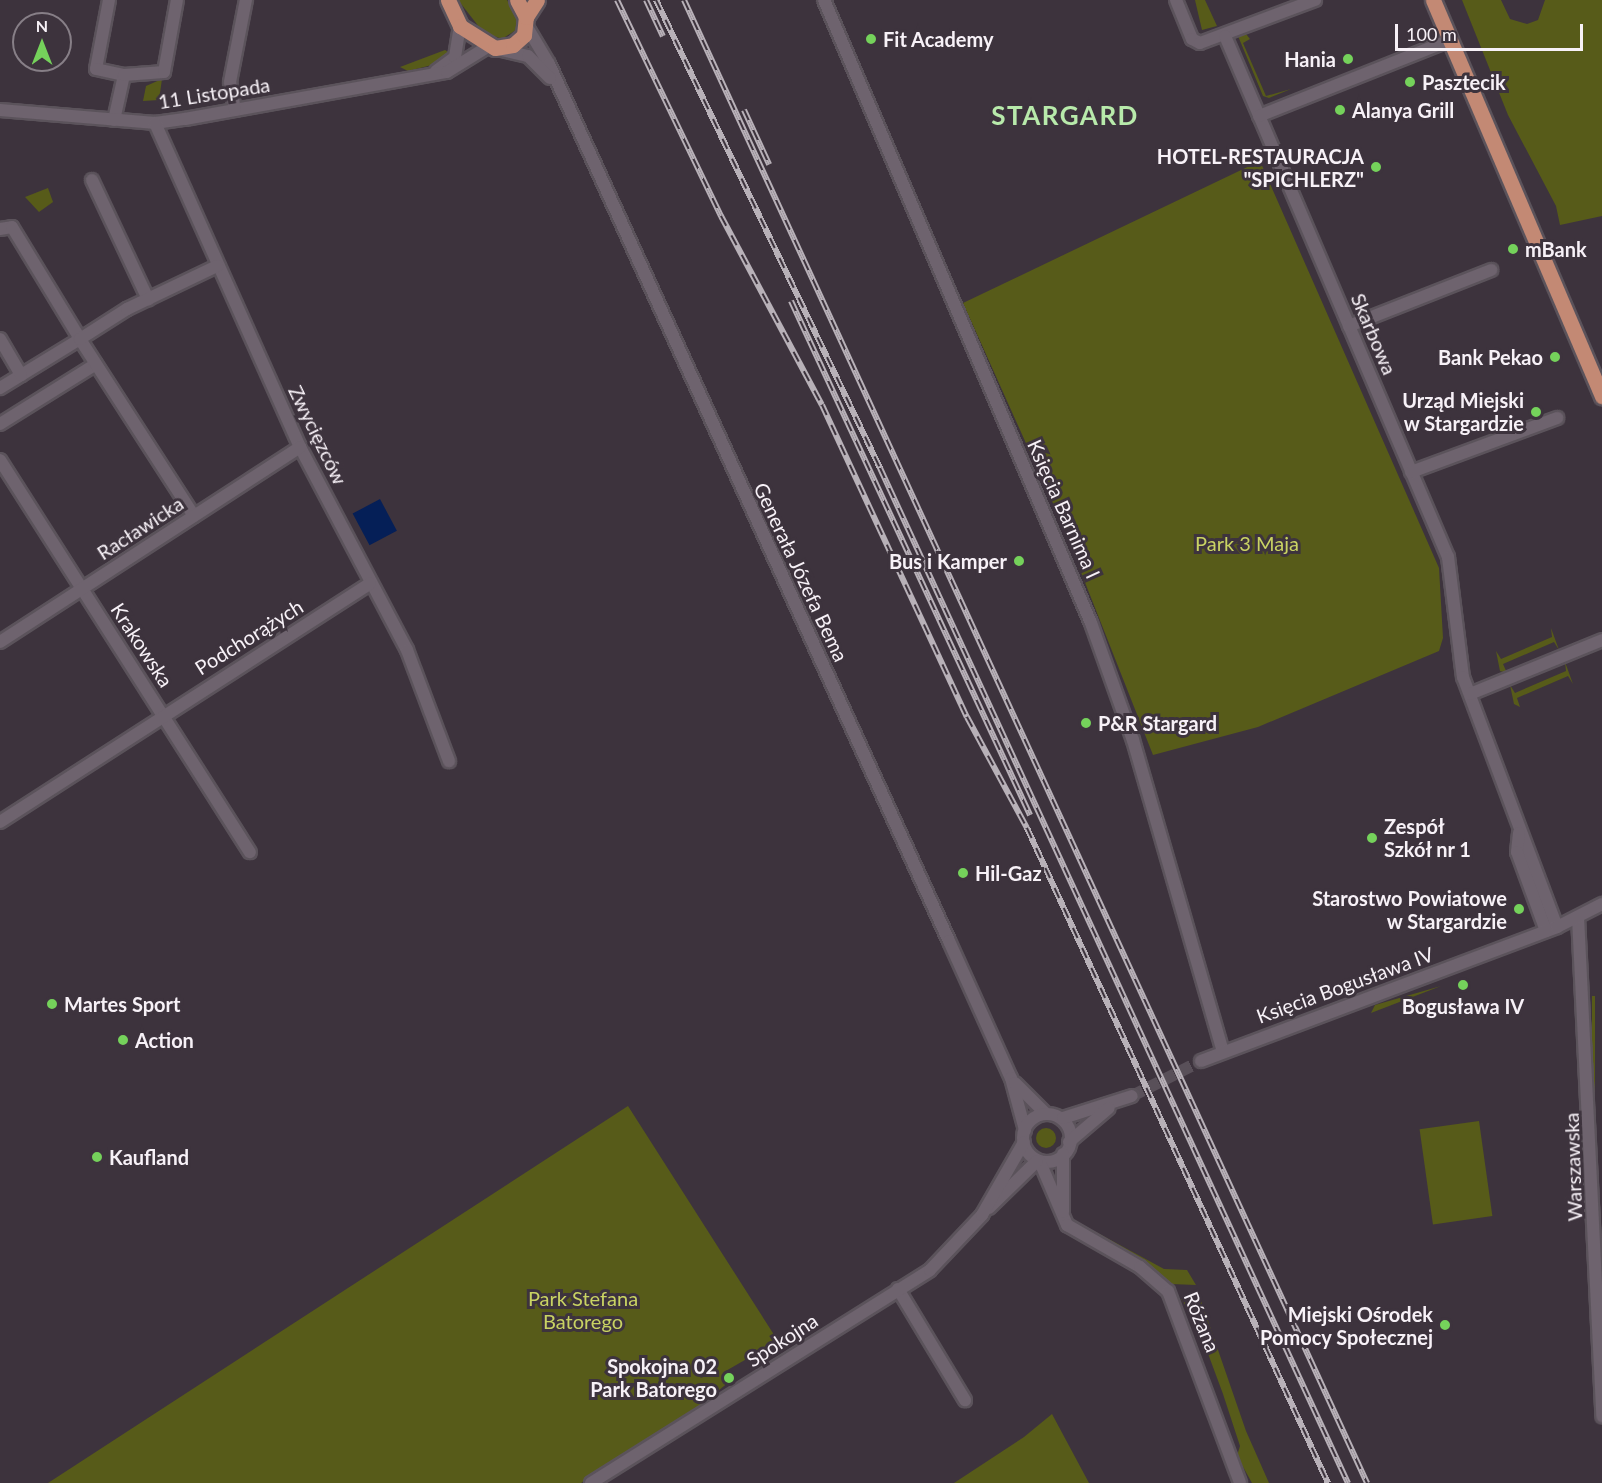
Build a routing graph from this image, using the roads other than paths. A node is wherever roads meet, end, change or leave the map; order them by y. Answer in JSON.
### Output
{"nodes":[{"id":1,"x":109,"y":0,"type":"edge"},
{"id":2,"x":177,"y":0,"type":"edge"},
{"id":3,"x":246,"y":0,"type":"edge"},
{"id":4,"x":517,"y":0,"type":"edge"},
{"id":5,"x":537,"y":0,"type":"edge"},
{"id":6,"x":824,"y":0,"type":"edge"},
{"id":7,"x":1176,"y":0,"type":"edge"},
{"id":8,"x":1315,"y":0,"type":"edge"},
{"id":9,"x":1433,"y":0,"type":"edge"},
{"id":10,"x":447,"y":2,"type":"edge"},
{"id":11,"x":526,"y":22,"type":"junction"},
{"id":12,"x":460,"y":26,"type":"junction"},
{"id":13,"x":1225,"y":36,"type":"junction"},
{"id":14,"x":1450,"y":40,"type":"junction"},
{"id":15,"x":492,"y":47,"type":"junction"},
{"id":16,"x":433,"y":73,"type":"junction"},
{"id":17,"x":124,"y":75,"type":"junction"},
{"id":18,"x":555,"y":83,"type":"junction"},
{"id":19,"x":0,"y":110,"type":"edge"},
{"id":20,"x":235,"y":110,"type":"junction"},
{"id":21,"x":1259,"y":116,"type":"junction"},
{"id":22,"x":114,"y":120,"type":"junction"},
{"id":23,"x":155,"y":123,"type":"junction"},
{"id":24,"x":92,"y":180,"type":"dead end"},
{"id":25,"x":0,"y":229,"type":"edge"},
{"id":26,"x":217,"y":266,"type":"junction"},
{"id":27,"x":1491,"y":270,"type":"dead end"},
{"id":28,"x":148,"y":299,"type":"junction"},
{"id":29,"x":1349,"y":326,"type":"junction"},
{"id":30,"x":0,"y":339,"type":"edge"},
{"id":31,"x":80,"y":339,"type":"junction"},
{"id":32,"x":96,"y":364,"type":"junction"},
{"id":33,"x":21,"y":375,"type":"junction"},
{"id":34,"x":0,"y":388,"type":"edge"},
{"id":35,"x":1602,"y":397,"type":"edge"},
{"id":36,"x":1557,"y":418,"type":"dead end"},
{"id":37,"x":0,"y":424,"type":"edge"},
{"id":38,"x":300,"y":447,"type":"junction"},
{"id":39,"x":0,"y":460,"type":"edge"},
{"id":40,"x":1411,"y":472,"type":"junction"},
{"id":41,"x":194,"y":516,"type":"junction"},
{"id":42,"x":369,"y":584,"type":"junction"},
{"id":43,"x":82,"y":590,"type":"junction"},
{"id":44,"x":1602,"y":640,"type":"edge"},
{"id":45,"x":0,"y":642,"type":"edge"},
{"id":46,"x":1470,"y":694,"type":"junction"},
{"id":47,"x":164,"y":714,"type":"junction"},
{"id":48,"x":449,"y":761,"type":"dead end"},
{"id":49,"x":0,"y":822,"type":"edge"},
{"id":50,"x":250,"y":852,"type":"dead end"},
{"id":51,"x":1602,"y":904,"type":"edge"},
{"id":52,"x":1578,"y":918,"type":"junction"},
{"id":53,"x":1552,"y":929,"type":"junction"},
{"id":54,"x":1223,"y":1051,"type":"junction"},
{"id":55,"x":1201,"y":1061,"type":"tunnel mouth"},
{"id":56,"x":1011,"y":1078,"type":"junction"},
{"id":57,"x":1132,"y":1096,"type":"tunnel mouth"},
{"id":58,"x":1113,"y":1105,"type":"junction"},
{"id":59,"x":1046,"y":1114,"type":"junction"},
{"id":60,"x":1063,"y":1118,"type":"junction"},
{"id":61,"x":1025,"y":1136,"type":"junction"},
{"id":62,"x":1069,"y":1142,"type":"junction"},
{"id":63,"x":1063,"y":1154,"type":"junction"},
{"id":64,"x":1038,"y":1162,"type":"junction"},
{"id":65,"x":982,"y":1215,"type":"junction"},
{"id":66,"x":1067,"y":1225,"type":"junction"},
{"id":67,"x":898,"y":1289,"type":"junction"},
{"id":68,"x":965,"y":1400,"type":"dead end"},
{"id":69,"x":1602,"y":1416,"type":"edge"},
{"id":70,"x":591,"y":1483,"type":"edge"},
{"id":71,"x":1240,"y":1483,"type":"edge"}],
"edges":[{"from":1,"to":17,"type":"street"},
{"from":2,"to":17,"type":"street"},
{"from":3,"to":20,"type":"street"},
{"from":4,"to":11,"type":"main road"},
{"from":5,"to":11,"type":"main road"},
{"from":6,"to":54,"type":"street","name":"Księcia Barnima I"},
{"from":7,"to":13,"type":"street"},
{"from":8,"to":13,"type":"street"},
{"from":9,"to":14,"type":"main road"},
{"from":10,"to":12,"type":"main road"},
{"from":11,"to":15,"type":"main road"},
{"from":11,"to":18,"type":"street","name":"Generała Józefa Bema"},
{"from":12,"to":15,"type":"main road"},
{"from":12,"to":16,"type":"street","name":"11 Listopada"},
{"from":13,"to":21,"type":"street","name":"Skarbowa"},
{"from":14,"to":21,"type":"street"},
{"from":14,"to":35,"type":"main road"},
{"from":15,"to":16,"type":"street","name":"11 Listopada"},
{"from":15,"to":18,"type":"street","name":"Generała Józefa Bema"},
{"from":16,"to":20,"type":"street","name":"11 Listopada"},
{"from":17,"to":22,"type":"street"},
{"from":18,"to":56,"type":"street","name":"Generała Józefa Bema"},
{"from":19,"to":22,"type":"street","name":"11 Listopada"},
{"from":20,"to":23,"type":"street","name":"11 Listopada"},
{"from":21,"to":29,"type":"street","name":"Skarbowa"},
{"from":22,"to":23,"type":"street","name":"11 Listopada"},
{"from":23,"to":26,"type":"street","name":"Zwycięzców"},
{"from":24,"to":28,"type":"street"},
{"from":25,"to":31,"type":"street"},
{"from":26,"to":28,"type":"street"},
{"from":26,"to":38,"type":"street","name":"Zwycięzców"},
{"from":27,"to":29,"type":"street"},
{"from":28,"to":31,"type":"street"},
{"from":29,"to":40,"type":"street","name":"Skarbowa"},
{"from":30,"to":33,"type":"street"},
{"from":31,"to":32,"type":"street"},
{"from":31,"to":33,"type":"street"},
{"from":32,"to":37,"type":"street"},
{"from":32,"to":41,"type":"street"},
{"from":33,"to":34,"type":"street"},
{"from":36,"to":40,"type":"street"},
{"from":38,"to":41,"type":"street","name":"Racławicka"},
{"from":38,"to":42,"type":"street","name":"Zwycięzców"},
{"from":39,"to":43,"type":"street","name":"Krakowska"},
{"from":40,"to":46,"type":"street","name":"Skarbowa"},
{"from":41,"to":43,"type":"street","name":"Racławicka"},
{"from":42,"to":47,"type":"street","name":"Podchorążych"},
{"from":42,"to":48,"type":"street","name":"Zwycięzców"},
{"from":43,"to":45,"type":"street","name":"Racławicka"},
{"from":43,"to":47,"type":"street","name":"Krakowska"},
{"from":44,"to":46,"type":"street"},
{"from":46,"to":53,"type":"street","name":"Skarbowa"},
{"from":47,"to":49,"type":"street","name":"Podchorążych"},
{"from":47,"to":50,"type":"street","name":"Krakowska"},
{"from":51,"to":52,"type":"street","name":"Księcia Bogusława IV"},
{"from":52,"to":53,"type":"street","name":"Księcia Bogusława IV"},
{"from":52,"to":69,"type":"street","name":"Warszawska"},
{"from":53,"to":54,"type":"street","name":"Księcia Bogusława IV"},
{"from":54,"to":55,"type":"street","name":"Księcia Bogusława IV"},
{"from":56,"to":59,"type":"street","name":"Generała Józefa Bema"},
{"from":56,"to":61,"type":"street","name":"Generała Józefa Bema"},
{"from":57,"to":58,"type":"street"},
{"from":58,"to":60,"type":"street"},
{"from":58,"to":62,"type":"street"},
{"from":59,"to":60,"type":"street"},
{"from":59,"to":61,"type":"street"},
{"from":60,"to":62,"type":"street"},
{"from":61,"to":64,"type":"street"},
{"from":61,"to":65,"type":"street","name":"Spokojna"},
{"from":62,"to":63,"type":"street"},
{"from":63,"to":64,"type":"street"},
{"from":63,"to":66,"type":"street"},
{"from":64,"to":65,"type":"street","name":"Spokojna"},
{"from":64,"to":66,"type":"street"},
{"from":65,"to":67,"type":"street","name":"Spokojna"},
{"from":66,"to":71,"type":"street","name":"Różana"},
{"from":67,"to":68,"type":"street"},
{"from":67,"to":70,"type":"street","name":"Spokojna"}]}
